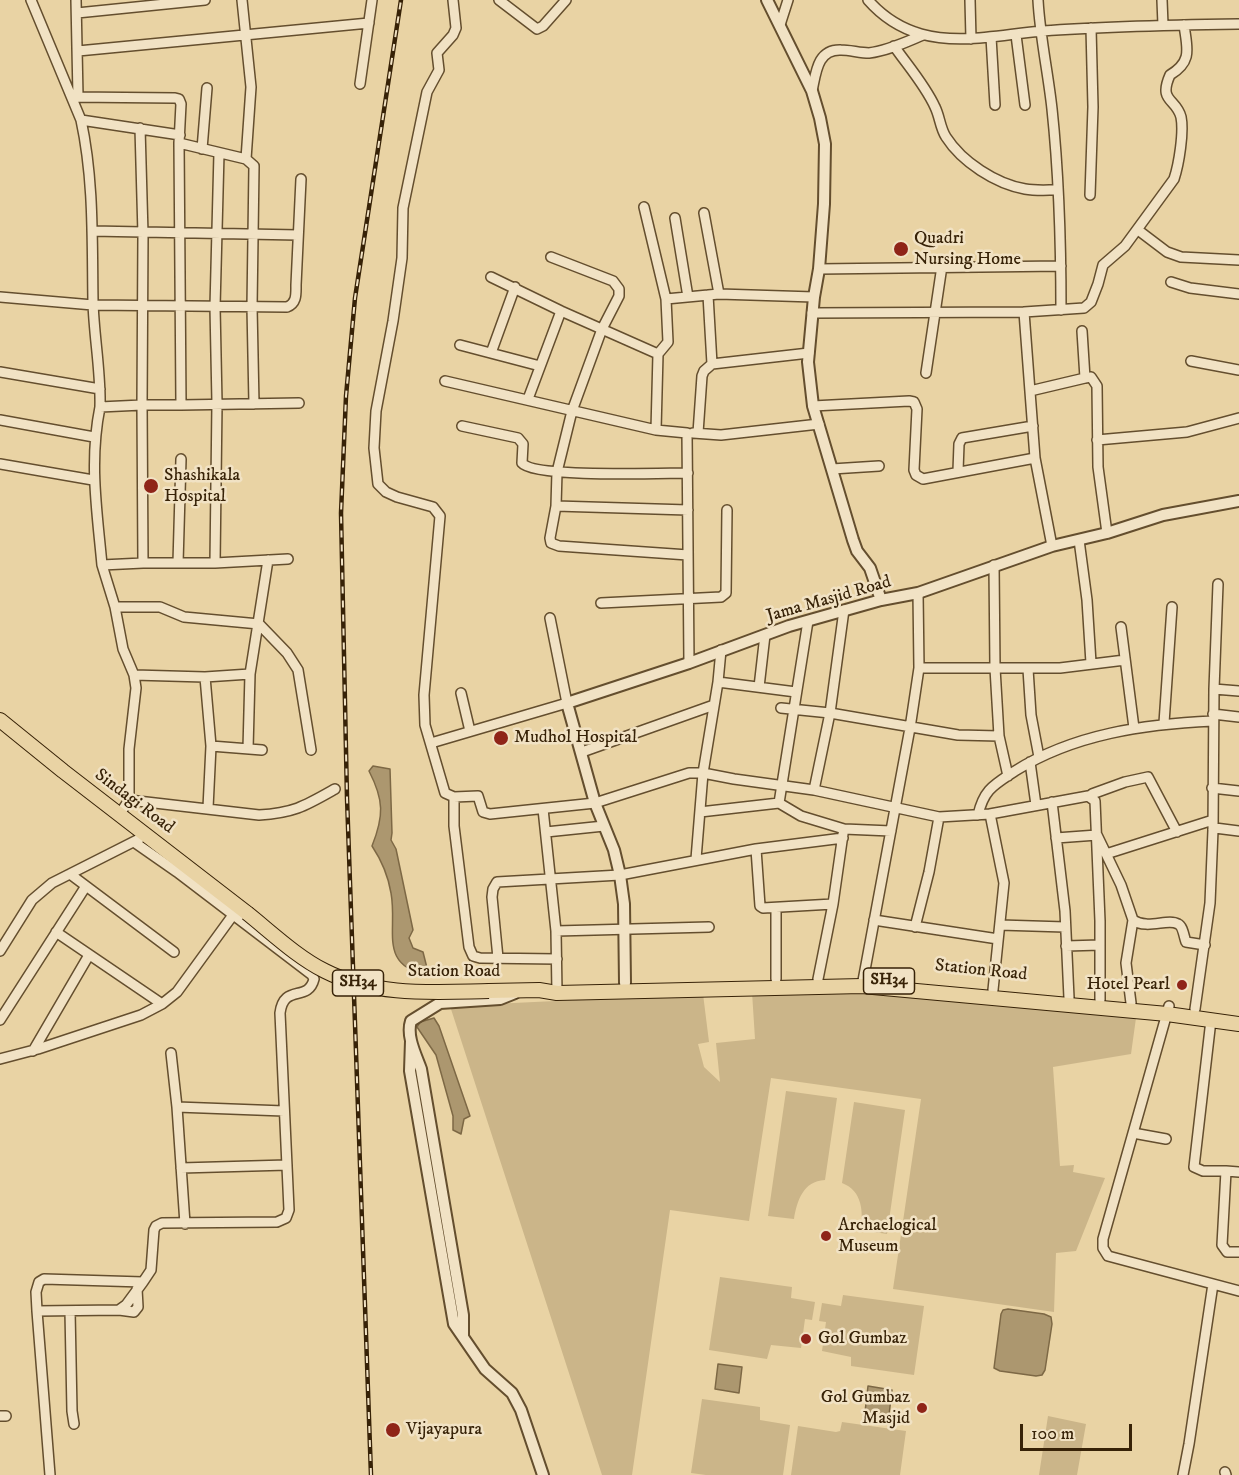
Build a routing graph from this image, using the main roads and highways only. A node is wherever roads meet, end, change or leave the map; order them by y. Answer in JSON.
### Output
{"nodes":[{"id":1,"x":0,"y":720,"type":"edge"},
{"id":2,"x":247,"y":913,"type":"joint"},
{"id":3,"x":863,"y":982,"type":"junction"},
{"id":4,"x":557,"y":989,"type":"junction"},
{"id":5,"x":1168,"y":1010,"type":"junction"},
{"id":6,"x":1239,"y":1015,"type":"edge"},
{"id":7,"x":1239,"y":1024,"type":"edge"}],
"edges":[{"from":1,"to":2,"type":"main road","name":"Sindagi Road","number":"SH34"},
{"from":2,"to":4,"type":"main road","name":"Station Road","number":"SH34","bridge":true},
{"from":3,"to":4,"type":"main road","name":"Station Road","number":"SH34"},
{"from":3,"to":4,"type":"main road","name":"Station Road","number":"SH34"},
{"from":3,"to":5,"type":"main road","name":"Station Road","number":"SH34"},
{"from":3,"to":5,"type":"main road","name":"Station Road","number":"SH34"},
{"from":5,"to":6,"type":"main road","name":"Station Road","number":"SH34"},
{"from":5,"to":7,"type":"main road","name":"Station Road","number":"SH34"}]}
